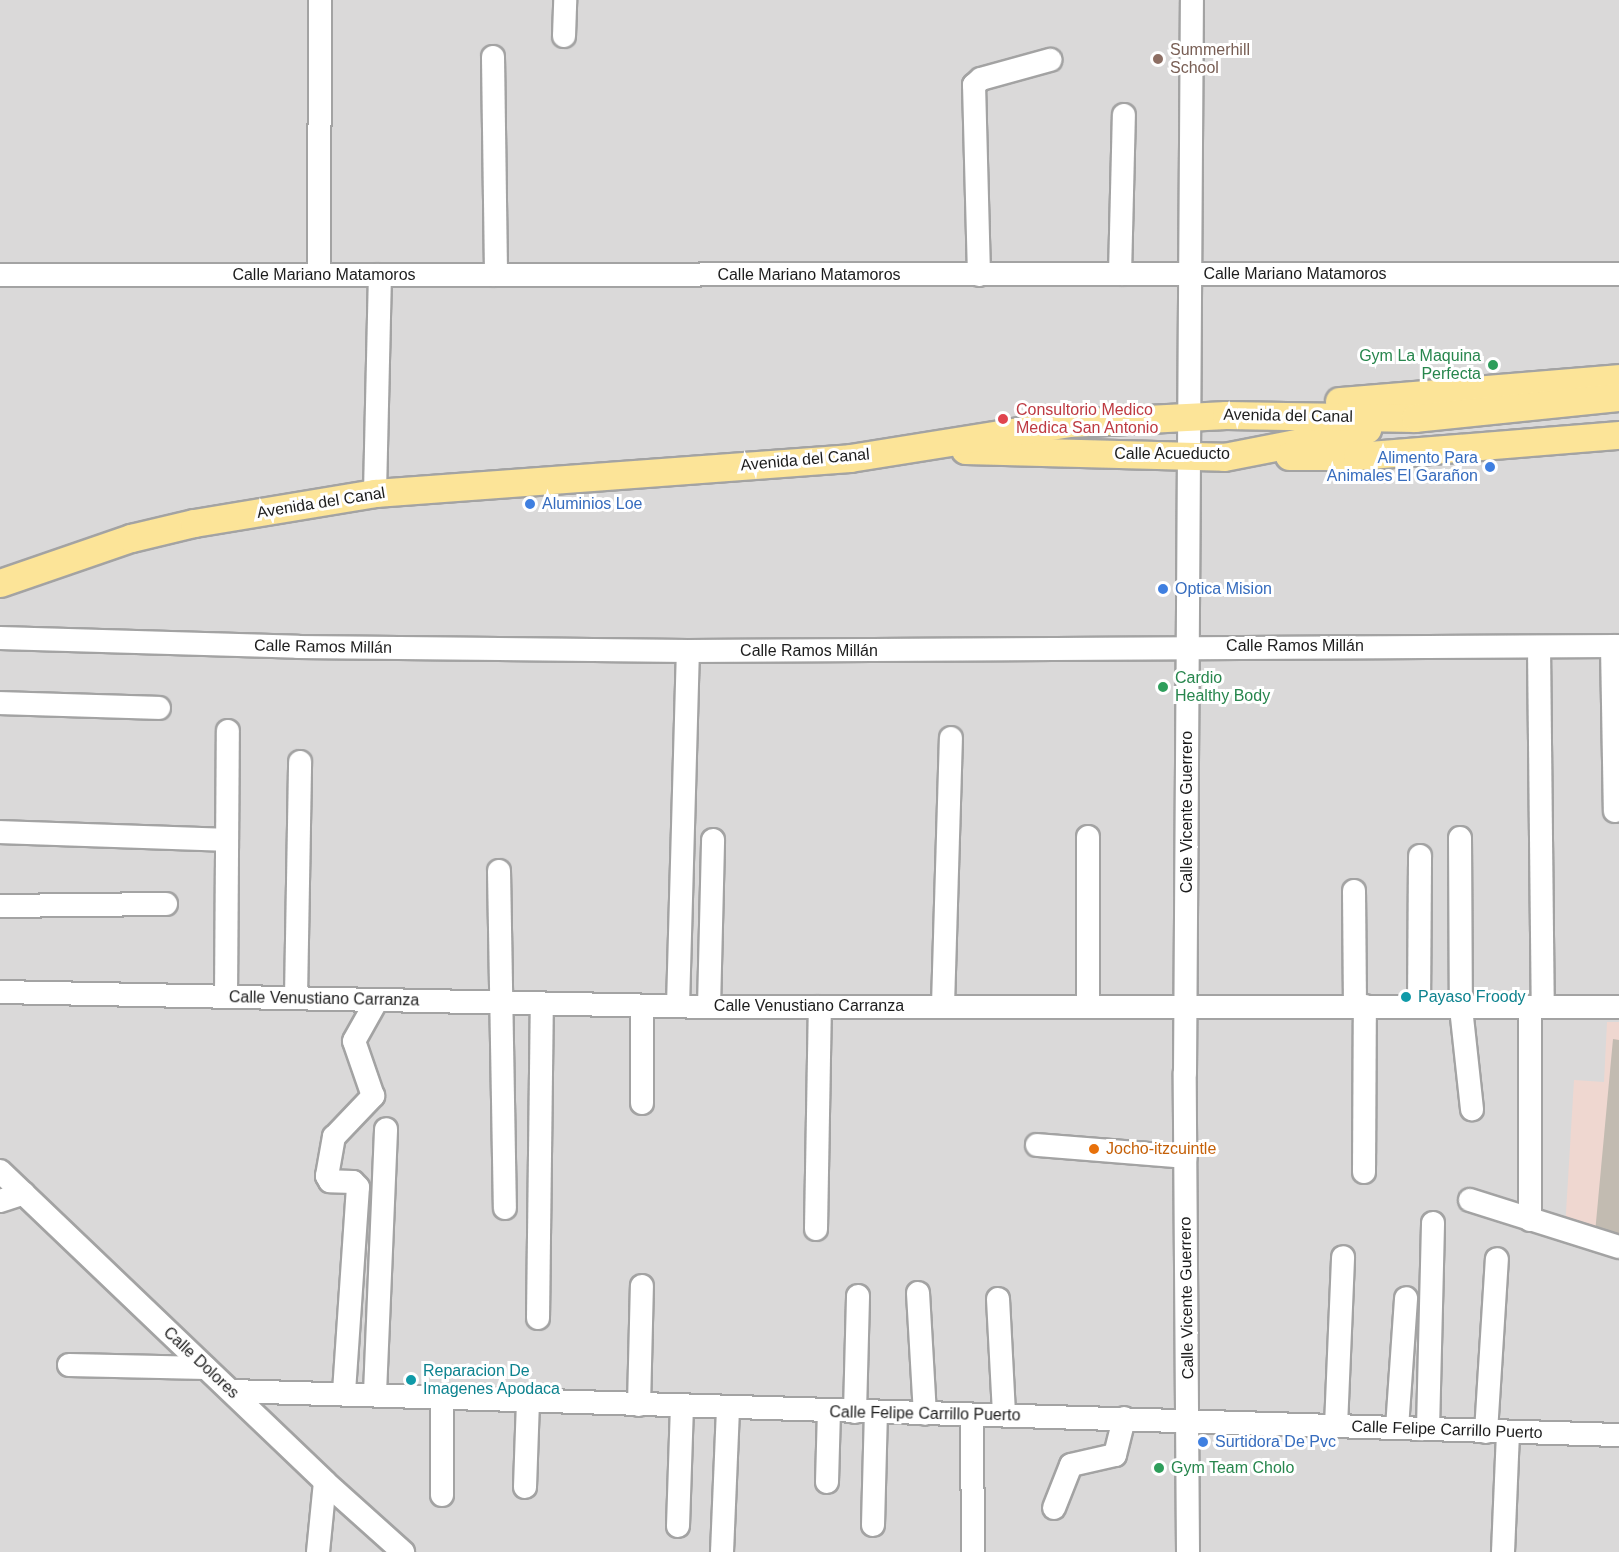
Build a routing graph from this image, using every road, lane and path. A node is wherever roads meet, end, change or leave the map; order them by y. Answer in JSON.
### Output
{"nodes":[{"id":1,"x":320,"y":0,"type":"edge"},
{"id":2,"x":565,"y":0,"type":"edge"},
{"id":3,"x":1192,"y":0,"type":"edge"},
{"id":4,"x":564,"y":36,"type":"dead end"},
{"id":5,"x":493,"y":57,"type":"dead end"},
{"id":6,"x":1050,"y":60,"type":"dead end"},
{"id":7,"x":1124,"y":115,"type":"dead end"},
{"id":8,"x":980,"y":274,"type":"junction"},
{"id":9,"x":1120,"y":274,"type":"junction"},
{"id":10,"x":1188,"y":274,"type":"junction"},
{"id":11,"x":1619,"y":274,"type":"edge"},
{"id":12,"x":0,"y":275,"type":"edge"},
{"id":13,"x":320,"y":275,"type":"junction"},
{"id":14,"x":380,"y":275,"type":"junction"},
{"id":15,"x":496,"y":275,"type":"junction"},
{"id":16,"x":1619,"y":378,"type":"edge"},
{"id":17,"x":1619,"y":398,"type":"edge"},
{"id":18,"x":1190,"y":415,"type":"junction"},
{"id":19,"x":1226,"y":415,"type":"junction"},
{"id":20,"x":1418,"y":418,"type":"junction"},
{"id":21,"x":1619,"y":435,"type":"edge"},
{"id":22,"x":924,"y":448,"type":"junction"},
{"id":23,"x":1189,"y":456,"type":"junction"},
{"id":24,"x":1224,"y":457,"type":"junction"},
{"id":25,"x":375,"y":493,"type":"junction"},
{"id":26,"x":0,"y":583,"type":"edge"},
{"id":27,"x":0,"y":638,"type":"edge"},
{"id":28,"x":1187,"y":645,"type":"junction"},
{"id":29,"x":1616,"y":646,"type":"edge"},
{"id":30,"x":1539,"y":647,"type":"junction"},
{"id":31,"x":688,"y":651,"type":"junction"},
{"id":32,"x":0,"y":703,"type":"edge"},
{"id":33,"x":159,"y":708,"type":"dead end"},
{"id":34,"x":228,"y":732,"type":"dead end"},
{"id":35,"x":951,"y":738,"type":"dead end"},
{"id":36,"x":300,"y":762,"type":"dead end"},
{"id":37,"x":1615,"y":811,"type":"dead end"},
{"id":38,"x":0,"y":832,"type":"edge"},
{"id":39,"x":1088,"y":837,"type":"dead end"},
{"id":40,"x":1460,"y":838,"type":"dead end"},
{"id":41,"x":227,"y":840,"type":"junction"},
{"id":42,"x":713,"y":840,"type":"dead end"},
{"id":43,"x":1420,"y":856,"type":"dead end"},
{"id":44,"x":499,"y":871,"type":"dead end"},
{"id":45,"x":1354,"y":891,"type":"dead end"},
{"id":46,"x":166,"y":904,"type":"dead end"},
{"id":47,"x":0,"y":906,"type":"edge"},
{"id":48,"x":0,"y":992,"type":"edge"},
{"id":49,"x":226,"y":997,"type":"junction"},
{"id":50,"x":296,"y":997,"type":"junction"},
{"id":51,"x":377,"y":1000,"type":"junction"},
{"id":52,"x":1186,"y":1004,"type":"junction"},
{"id":53,"x":504,"y":1005,"type":"junction"},
{"id":54,"x":542,"y":1005,"type":"junction"},
{"id":55,"x":943,"y":1005,"type":"junction"},
{"id":56,"x":1088,"y":1005,"type":"junction"},
{"id":57,"x":642,"y":1006,"type":"junction"},
{"id":58,"x":678,"y":1006,"type":"junction"},
{"id":59,"x":1360,"y":1006,"type":"junction"},
{"id":60,"x":1419,"y":1006,"type":"junction"},
{"id":61,"x":709,"y":1007,"type":"junction"},
{"id":62,"x":820,"y":1007,"type":"junction"},
{"id":63,"x":1536,"y":1007,"type":"junction"},
{"id":64,"x":1619,"y":1007,"type":"edge"},
{"id":65,"x":1461,"y":1008,"type":"junction"},
{"id":66,"x":642,"y":1103,"type":"dead end"},
{"id":67,"x":1472,"y":1109,"type":"dead end"},
{"id":68,"x":386,"y":1129,"type":"dead end"},
{"id":69,"x":1037,"y":1145,"type":"dead end"},
{"id":70,"x":1186,"y":1157,"type":"junction"},
{"id":71,"x":0,"y":1171,"type":"edge"},
{"id":72,"x":1364,"y":1172,"type":"dead end"},
{"id":73,"x":24,"y":1194,"type":"junction"},
{"id":74,"x":1470,"y":1200,"type":"dead end"},
{"id":75,"x":0,"y":1201,"type":"edge"},
{"id":76,"x":505,"y":1208,"type":"dead end"},
{"id":77,"x":1530,"y":1221,"type":"junction"},
{"id":78,"x":1434,"y":1223,"type":"dead end"},
{"id":79,"x":816,"y":1229,"type":"dead end"},
{"id":80,"x":1619,"y":1247,"type":"edge"},
{"id":81,"x":1343,"y":1257,"type":"dead end"},
{"id":82,"x":1497,"y":1259,"type":"dead end"},
{"id":83,"x":642,"y":1286,"type":"dead end"},
{"id":84,"x":918,"y":1293,"type":"dead end"},
{"id":85,"x":858,"y":1296,"type":"dead end"},
{"id":86,"x":1406,"y":1298,"type":"dead end"},
{"id":87,"x":998,"y":1299,"type":"dead end"},
{"id":88,"x":538,"y":1318,"type":"dead end"},
{"id":89,"x":69,"y":1365,"type":"dead end"},
{"id":90,"x":207,"y":1368,"type":"junction"},
{"id":91,"x":232,"y":1391,"type":"junction"},
{"id":92,"x":344,"y":1392,"type":"junction"},
{"id":93,"x":375,"y":1393,"type":"junction"},
{"id":94,"x":442,"y":1396,"type":"junction"},
{"id":95,"x":528,"y":1399,"type":"junction"},
{"id":96,"x":639,"y":1405,"type":"junction"},
{"id":97,"x":682,"y":1406,"type":"junction"},
{"id":98,"x":728,"y":1407,"type":"junction"},
{"id":99,"x":829,"y":1412,"type":"junction"},
{"id":100,"x":865,"y":1412,"type":"junction"},
{"id":101,"x":925,"y":1414,"type":"junction"},
{"id":102,"x":1004,"y":1415,"type":"junction"},
{"id":103,"x":972,"y":1416,"type":"junction"},
{"id":104,"x":1124,"y":1418,"type":"junction"},
{"id":105,"x":1188,"y":1420,"type":"junction"},
{"id":106,"x":1336,"y":1426,"type":"junction"},
{"id":107,"x":1397,"y":1428,"type":"junction"},
{"id":108,"x":1428,"y":1429,"type":"junction"},
{"id":109,"x":1497,"y":1432,"type":"junction"},
{"id":110,"x":1619,"y":1435,"type":"edge"},
{"id":111,"x":325,"y":1482,"type":"junction"},
{"id":112,"x":827,"y":1482,"type":"dead end"},
{"id":113,"x":525,"y":1487,"type":"dead end"},
{"id":114,"x":442,"y":1495,"type":"dead end"},
{"id":115,"x":1054,"y":1508,"type":"dead end"},
{"id":116,"x":873,"y":1525,"type":"dead end"},
{"id":117,"x":678,"y":1526,"type":"dead end"},
{"id":118,"x":318,"y":1552,"type":"edge"},
{"id":119,"x":403,"y":1552,"type":"edge"},
{"id":120,"x":722,"y":1552,"type":"edge"},
{"id":121,"x":973,"y":1552,"type":"edge"},
{"id":122,"x":1188,"y":1552,"type":"edge"},
{"id":123,"x":1503,"y":1552,"type":"edge"}],
"edges":[{"from":1,"to":13,"type":"street"},
{"from":2,"to":4,"type":"street"},
{"from":3,"to":10,"type":"street","name":"Calle Vicente Guerrero"},
{"from":5,"to":15,"type":"street"},
{"from":6,"to":8,"type":"street"},
{"from":7,"to":9,"type":"street"},
{"from":8,"to":9,"type":"street","name":"Calle Mariano Matamoros"},
{"from":8,"to":15,"type":"street","name":"Calle Mariano Matamoros"},
{"from":9,"to":10,"type":"street","name":"Calle Mariano Matamoros"},
{"from":10,"to":11,"type":"street","name":"Calle Mariano Matamoros"},
{"from":10,"to":18,"type":"street","name":"Calle Vicente Guerrero"},
{"from":12,"to":13,"type":"street","name":"Calle Mariano Matamoros"},
{"from":13,"to":14,"type":"street","name":"Calle Mariano Matamoros"},
{"from":14,"to":15,"type":"street","name":"Calle Mariano Matamoros"},
{"from":14,"to":25,"type":"street"},
{"from":16,"to":19,"type":"main road"},
{"from":17,"to":20,"type":"main road","name":"Avenida del Canal"},
{"from":18,"to":19,"type":"main road","name":"Avenida del Canal"},
{"from":18,"to":22,"type":"main road","name":"Avenida del Canal"},
{"from":18,"to":23,"type":"street","name":"Calle Vicente Guerrero"},
{"from":19,"to":20,"type":"main road","name":"Avenida del Canal"},
{"from":20,"to":24,"type":"main road","name":"Calle Acueducto"},
{"from":21,"to":24,"type":"main road"},
{"from":22,"to":23,"type":"main road","name":"Calle Acueducto"},
{"from":22,"to":25,"type":"main road","name":"Avenida del Canal"},
{"from":23,"to":24,"type":"main road","name":"Calle Acueducto"},
{"from":23,"to":28,"type":"street","name":"Calle Vicente Guerrero"},
{"from":25,"to":26,"type":"main road","name":"Avenida del Canal"},
{"from":27,"to":31,"type":"street","name":"Calle Ramos Millán"},
{"from":28,"to":30,"type":"street","name":"Calle Ramos Millán"},
{"from":28,"to":31,"type":"street","name":"Calle Ramos Millán"},
{"from":28,"to":52,"type":"street","name":"Calle Vicente Guerrero"},
{"from":29,"to":30,"type":"street","name":"Calle Ramos Millán"},
{"from":29,"to":37,"type":"street"},
{"from":30,"to":63,"type":"street"},
{"from":31,"to":58,"type":"street"},
{"from":32,"to":33,"type":"street"},
{"from":34,"to":41,"type":"street"},
{"from":35,"to":55,"type":"street"},
{"from":36,"to":50,"type":"street"},
{"from":38,"to":41,"type":"street"},
{"from":39,"to":56,"type":"street"},
{"from":40,"to":65,"type":"street"},
{"from":41,"to":49,"type":"street"},
{"from":42,"to":61,"type":"street"},
{"from":43,"to":60,"type":"street"},
{"from":44,"to":53,"type":"street"},
{"from":45,"to":59,"type":"street"},
{"from":46,"to":47,"type":"street"},
{"from":48,"to":49,"type":"street","name":"Calle Venustiano Carranza"},
{"from":49,"to":50,"type":"street","name":"Calle Venustiano Carranza"},
{"from":50,"to":51,"type":"street","name":"Calle Venustiano Carranza"},
{"from":51,"to":53,"type":"street","name":"Calle Venustiano Carranza"},
{"from":51,"to":92,"type":"street"},
{"from":52,"to":56,"type":"street","name":"Calle Venustiano Carranza"},
{"from":52,"to":59,"type":"street","name":"Calle Venustiano Carranza"},
{"from":52,"to":70,"type":"street","name":"Calle Vicente Guerrero"},
{"from":53,"to":54,"type":"street","name":"Calle Venustiano Carranza"},
{"from":53,"to":76,"type":"street"},
{"from":54,"to":57,"type":"street","name":"Calle Venustiano Carranza"},
{"from":54,"to":88,"type":"street"},
{"from":55,"to":56,"type":"street","name":"Calle Venustiano Carranza"},
{"from":55,"to":62,"type":"street","name":"Calle Venustiano Carranza"},
{"from":57,"to":58,"type":"street","name":"Calle Venustiano Carranza"},
{"from":57,"to":66,"type":"street"},
{"from":58,"to":61,"type":"street","name":"Calle Venustiano Carranza"},
{"from":59,"to":60,"type":"street","name":"Calle Venustiano Carranza"},
{"from":59,"to":72,"type":"street"},
{"from":60,"to":65,"type":"street","name":"Calle Venustiano Carranza"},
{"from":61,"to":62,"type":"street","name":"Calle Venustiano Carranza"},
{"from":62,"to":79,"type":"street"},
{"from":63,"to":64,"type":"street","name":"Calle Venustiano Carranza"},
{"from":63,"to":65,"type":"street","name":"Calle Venustiano Carranza"},
{"from":63,"to":77,"type":"street"},
{"from":65,"to":67,"type":"street"},
{"from":68,"to":93,"type":"street"},
{"from":69,"to":70,"type":"street"},
{"from":70,"to":105,"type":"street","name":"Calle Vicente Guerrero"},
{"from":71,"to":73,"type":"street","name":"Calle Dolores"},
{"from":73,"to":75,"type":"street"},
{"from":73,"to":90,"type":"street","name":"Calle Dolores"},
{"from":74,"to":77,"type":"street"},
{"from":77,"to":80,"type":"street"},
{"from":78,"to":108,"type":"street"},
{"from":81,"to":106,"type":"street"},
{"from":82,"to":109,"type":"street"},
{"from":83,"to":96,"type":"street"},
{"from":84,"to":101,"type":"street"},
{"from":85,"to":100,"type":"street"},
{"from":86,"to":107,"type":"street"},
{"from":87,"to":102,"type":"street"},
{"from":89,"to":90,"type":"street"},
{"from":90,"to":91,"type":"street","name":"Calle Dolores"},
{"from":91,"to":92,"type":"street","name":"Calle Felipe Carrillo Puerto"},
{"from":91,"to":111,"type":"street","name":"Calle Dolores"},
{"from":92,"to":93,"type":"street","name":"Calle Felipe Carrillo Puerto"},
{"from":93,"to":94,"type":"street","name":"Calle Felipe Carrillo Puerto"},
{"from":94,"to":95,"type":"street","name":"Calle Felipe Carrillo Puerto"},
{"from":94,"to":114,"type":"street"},
{"from":95,"to":96,"type":"street","name":"Calle Felipe Carrillo Puerto"},
{"from":95,"to":113,"type":"street"},
{"from":96,"to":97,"type":"street","name":"Calle Felipe Carrillo Puerto"},
{"from":97,"to":98,"type":"street","name":"Calle Felipe Carrillo Puerto"},
{"from":97,"to":117,"type":"street"},
{"from":98,"to":99,"type":"street","name":"Calle Felipe Carrillo Puerto"},
{"from":98,"to":120,"type":"street"},
{"from":99,"to":100,"type":"street","name":"Calle Felipe Carrillo Puerto"},
{"from":99,"to":112,"type":"street"},
{"from":100,"to":101,"type":"street","name":"Calle Felipe Carrillo Puerto"},
{"from":100,"to":116,"type":"street"},
{"from":101,"to":103,"type":"street","name":"Calle Felipe Carrillo Puerto"},
{"from":102,"to":103,"type":"street","name":"Calle Felipe Carrillo Puerto"},
{"from":102,"to":104,"type":"street","name":"Calle Felipe Carrillo Puerto"},
{"from":103,"to":121,"type":"street"},
{"from":104,"to":105,"type":"street","name":"Calle Felipe Carrillo Puerto"},
{"from":104,"to":115,"type":"street"},
{"from":105,"to":106,"type":"street","name":"Calle Felipe Carrillo Puerto"},
{"from":105,"to":122,"type":"street","name":"Calle Vicente Guerrero"},
{"from":106,"to":107,"type":"street","name":"Calle Felipe Carrillo Puerto"},
{"from":107,"to":108,"type":"street","name":"Calle Felipe Carrillo Puerto"},
{"from":108,"to":109,"type":"street","name":"Calle Felipe Carrillo Puerto"},
{"from":109,"to":110,"type":"street","name":"Calle Felipe Carrillo Puerto"},
{"from":109,"to":123,"type":"street"},
{"from":111,"to":118,"type":"street"},
{"from":111,"to":119,"type":"street","name":"Calle Dolores"}]}
